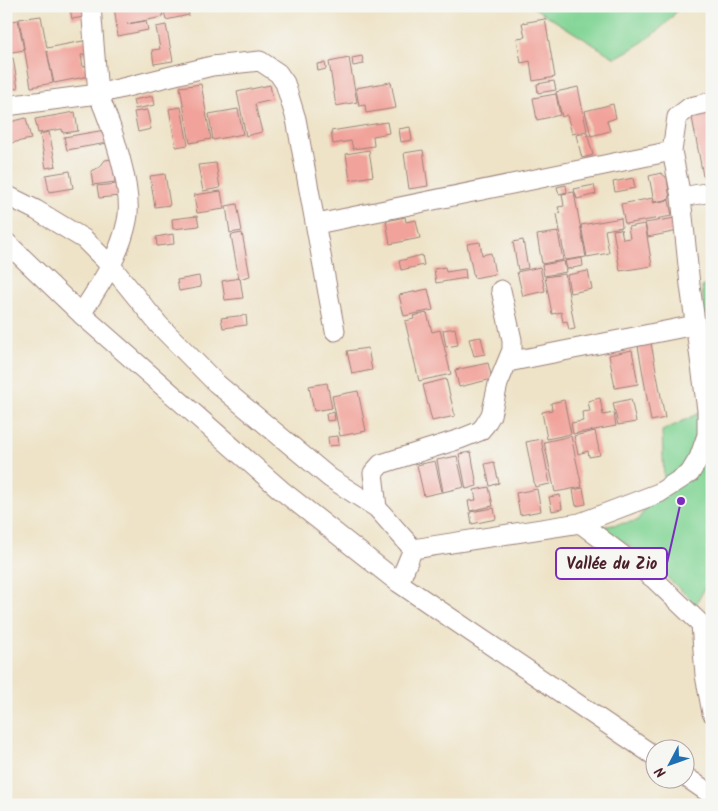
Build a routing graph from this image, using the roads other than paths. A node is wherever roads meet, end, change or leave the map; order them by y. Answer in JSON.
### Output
{"nodes":[{"id":1,"x":91,"y":6,"type":"edge"},
{"id":2,"x":98,"y":94,"type":"junction"},
{"id":3,"x":712,"y":102,"type":"edge"},
{"id":4,"x":6,"y":106,"type":"edge"},
{"id":5,"x":672,"y":151,"type":"junction"},
{"id":6,"x":712,"y":192,"type":"edge"},
{"id":7,"x":6,"y":196,"type":"edge"},
{"id":8,"x":681,"y":197,"type":"junction"},
{"id":9,"x":317,"y":224,"type":"junction"},
{"id":10,"x":6,"y":242,"type":"edge"},
{"id":11,"x":112,"y":266,"type":"junction"},
{"id":12,"x":501,"y":290,"type":"dead end"},
{"id":13,"x":81,"y":314,"type":"junction"},
{"id":14,"x":695,"y":324,"type":"junction"},
{"id":15,"x":335,"y":331,"type":"dead end"},
{"id":16,"x":508,"y":362,"type":"junction"},
{"id":17,"x":377,"y":508,"type":"junction"},
{"id":18,"x":580,"y":523,"type":"junction"},
{"id":19,"x":413,"y":548,"type":"junction"},
{"id":20,"x":399,"y":583,"type":"junction"},
{"id":21,"x":706,"y":626,"type":"edge"},
{"id":22,"x":712,"y":713,"type":"edge"},
{"id":23,"x":646,"y":750,"type":"edge"},
{"id":24,"x":696,"y":784,"type":"edge"},
{"id":25,"x":712,"y":796,"type":"edge"}],
"edges":[{"from":1,"to":2,"type":"street"},
{"from":2,"to":4,"type":"street"},
{"from":2,"to":9,"type":"street"},
{"from":2,"to":11,"type":"street"},
{"from":3,"to":5,"type":"street"},
{"from":5,"to":8,"type":"street"},
{"from":5,"to":9,"type":"street"},
{"from":6,"to":8,"type":"street"},
{"from":7,"to":11,"type":"street"},
{"from":8,"to":14,"type":"street"},
{"from":9,"to":15,"type":"street"},
{"from":10,"to":13,"type":"street"},
{"from":11,"to":13,"type":"street"},
{"from":11,"to":17,"type":"street"},
{"from":12,"to":16,"type":"street"},
{"from":13,"to":20,"type":"street"},
{"from":14,"to":16,"type":"street"},
{"from":14,"to":18,"type":"street"},
{"from":16,"to":17,"type":"street"},
{"from":17,"to":19,"type":"street"},
{"from":18,"to":19,"type":"street"},
{"from":18,"to":21,"type":"street"},
{"from":19,"to":20,"type":"street"},
{"from":20,"to":23,"type":"street"},
{"from":21,"to":22,"type":"street"},
{"from":24,"to":25,"type":"street"}]}
